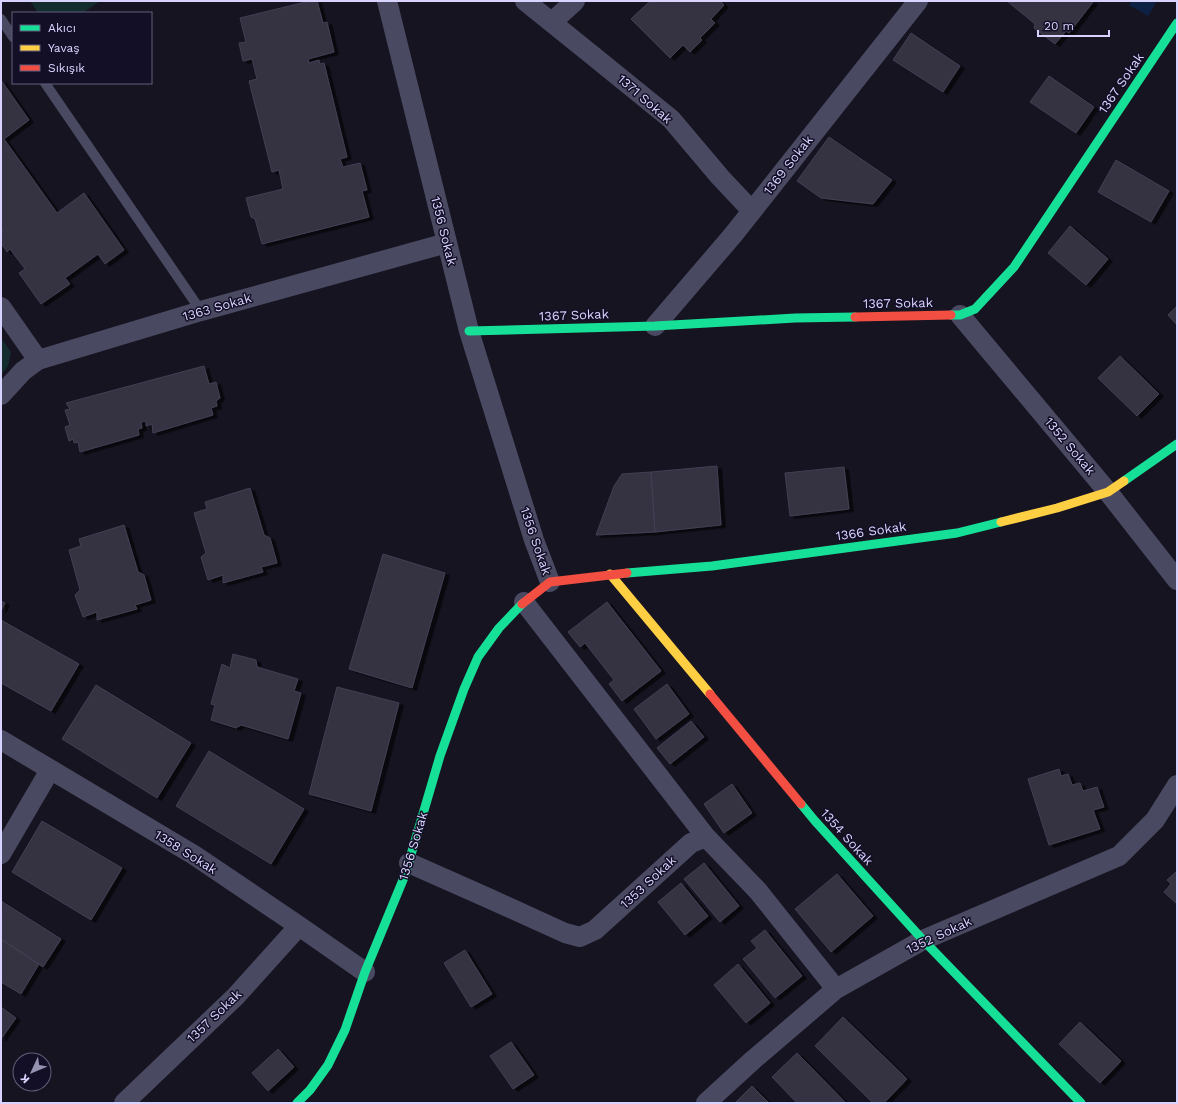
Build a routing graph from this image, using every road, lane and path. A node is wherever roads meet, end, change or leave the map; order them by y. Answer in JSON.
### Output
{"nodes":[{"id":1,"x":387,"y":1,"type":"edge"},
{"id":2,"x":525,"y":1,"type":"edge"},
{"id":3,"x":575,"y":1,"type":"edge"},
{"id":4,"x":918,"y":1,"type":"edge"},
{"id":5,"x":1,"y":19,"type":"edge"},
{"id":6,"x":552,"y":22,"type":"junction"},
{"id":7,"x":1177,"y":23,"type":"edge"},
{"id":8,"x":12,"y":36,"type":"edge"},
{"id":9,"x":46,"y":84,"type":"edge"},
{"id":10,"x":752,"y":211,"type":"junction"},
{"id":11,"x":447,"y":243,"type":"junction"},
{"id":12,"x":1,"y":307,"type":"edge"},
{"id":13,"x":201,"y":311,"type":"junction"},
{"id":14,"x":960,"y":315,"type":"junction"},
{"id":15,"x":655,"y":326,"type":"junction"},
{"id":16,"x":469,"y":331,"type":"junction"},
{"id":17,"x":38,"y":360,"type":"junction"},
{"id":18,"x":1,"y":395,"type":"edge"},
{"id":19,"x":1177,"y":444,"type":"edge"},
{"id":20,"x":1108,"y":492,"type":"junction"},
{"id":21,"x":610,"y":574,"type":"junction"},
{"id":22,"x":1177,"y":580,"type":"edge"},
{"id":23,"x":550,"y":582,"type":"junction"},
{"id":24,"x":524,"y":602,"type":"junction"},
{"id":25,"x":1,"y":740,"type":"edge"},
{"id":26,"x":50,"y":770,"type":"junction"},
{"id":27,"x":1177,"y":785,"type":"edge"},
{"id":28,"x":706,"y":837,"type":"junction"},
{"id":29,"x":1,"y":854,"type":"edge"},
{"id":30,"x":409,"y":863,"type":"junction"},
{"id":31,"x":299,"y":926,"type":"junction"},
{"id":32,"x":923,"y":940,"type":"junction"},
{"id":33,"x":365,"y":972,"type":"junction"},
{"id":34,"x":836,"y":989,"type":"junction"},
{"id":35,"x":124,"y":1103,"type":"edge"},
{"id":36,"x":297,"y":1103,"type":"edge"},
{"id":37,"x":706,"y":1103,"type":"edge"},
{"id":38,"x":1081,"y":1103,"type":"edge"}],
"edges":[{"from":1,"to":11,"type":"street","name":"1356 Sokak"},
{"from":2,"to":6,"type":"street","name":"1371 Sokak"},
{"from":3,"to":6,"type":"street"},
{"from":4,"to":10,"type":"street","name":"1369 Sokak"},
{"from":5,"to":8,"type":"lane"},
{"from":6,"to":10,"type":"street","name":"1371 Sokak"},
{"from":7,"to":14,"type":"street","name":"1367 Sokak"},
{"from":9,"to":13,"type":"lane"},
{"from":10,"to":15,"type":"street","name":"1369 Sokak"},
{"from":11,"to":13,"type":"street","name":"1363 Sokak"},
{"from":11,"to":16,"type":"street","name":"1356 Sokak"},
{"from":12,"to":17,"type":"street"},
{"from":13,"to":17,"type":"street","name":"1363 Sokak"},
{"from":14,"to":15,"type":"street","name":"1367 Sokak"},
{"from":14,"to":20,"type":"street","name":"1352 Sokak"},
{"from":15,"to":16,"type":"street","name":"1367 Sokak"},
{"from":16,"to":23,"type":"street","name":"1356 Sokak"},
{"from":17,"to":18,"type":"street","name":"1363 Sokak"},
{"from":19,"to":20,"type":"street","name":"1366 Sokak"},
{"from":20,"to":21,"type":"street","name":"1366 Sokak"},
{"from":20,"to":22,"type":"street","name":"1352 Sokak"},
{"from":21,"to":23,"type":"street","name":"1366 Sokak"},
{"from":21,"to":32,"type":"street","name":"1354 Sokak"},
{"from":23,"to":24,"type":"street","name":"1356 Sokak"},
{"from":24,"to":28,"type":"street"},
{"from":24,"to":30,"type":"street","name":"1356 Sokak"},
{"from":25,"to":26,"type":"street","name":"1358 Sokak"},
{"from":26,"to":29,"type":"street"},
{"from":26,"to":31,"type":"street","name":"1358 Sokak"},
{"from":27,"to":32,"type":"street","name":"1352 Sokak"},
{"from":28,"to":30,"type":"street","name":"1353 Sokak"},
{"from":28,"to":34,"type":"street"},
{"from":30,"to":33,"type":"street","name":"1356 Sokak"},
{"from":31,"to":33,"type":"street","name":"1358 Sokak"},
{"from":31,"to":35,"type":"street","name":"1357 Sokak"},
{"from":32,"to":34,"type":"street","name":"1352 Sokak"},
{"from":32,"to":38,"type":"street","name":"1354 Sokak"},
{"from":33,"to":36,"type":"street","name":"1356 Sokak"},
{"from":34,"to":37,"type":"street","name":"1352 Sokak"}]}
